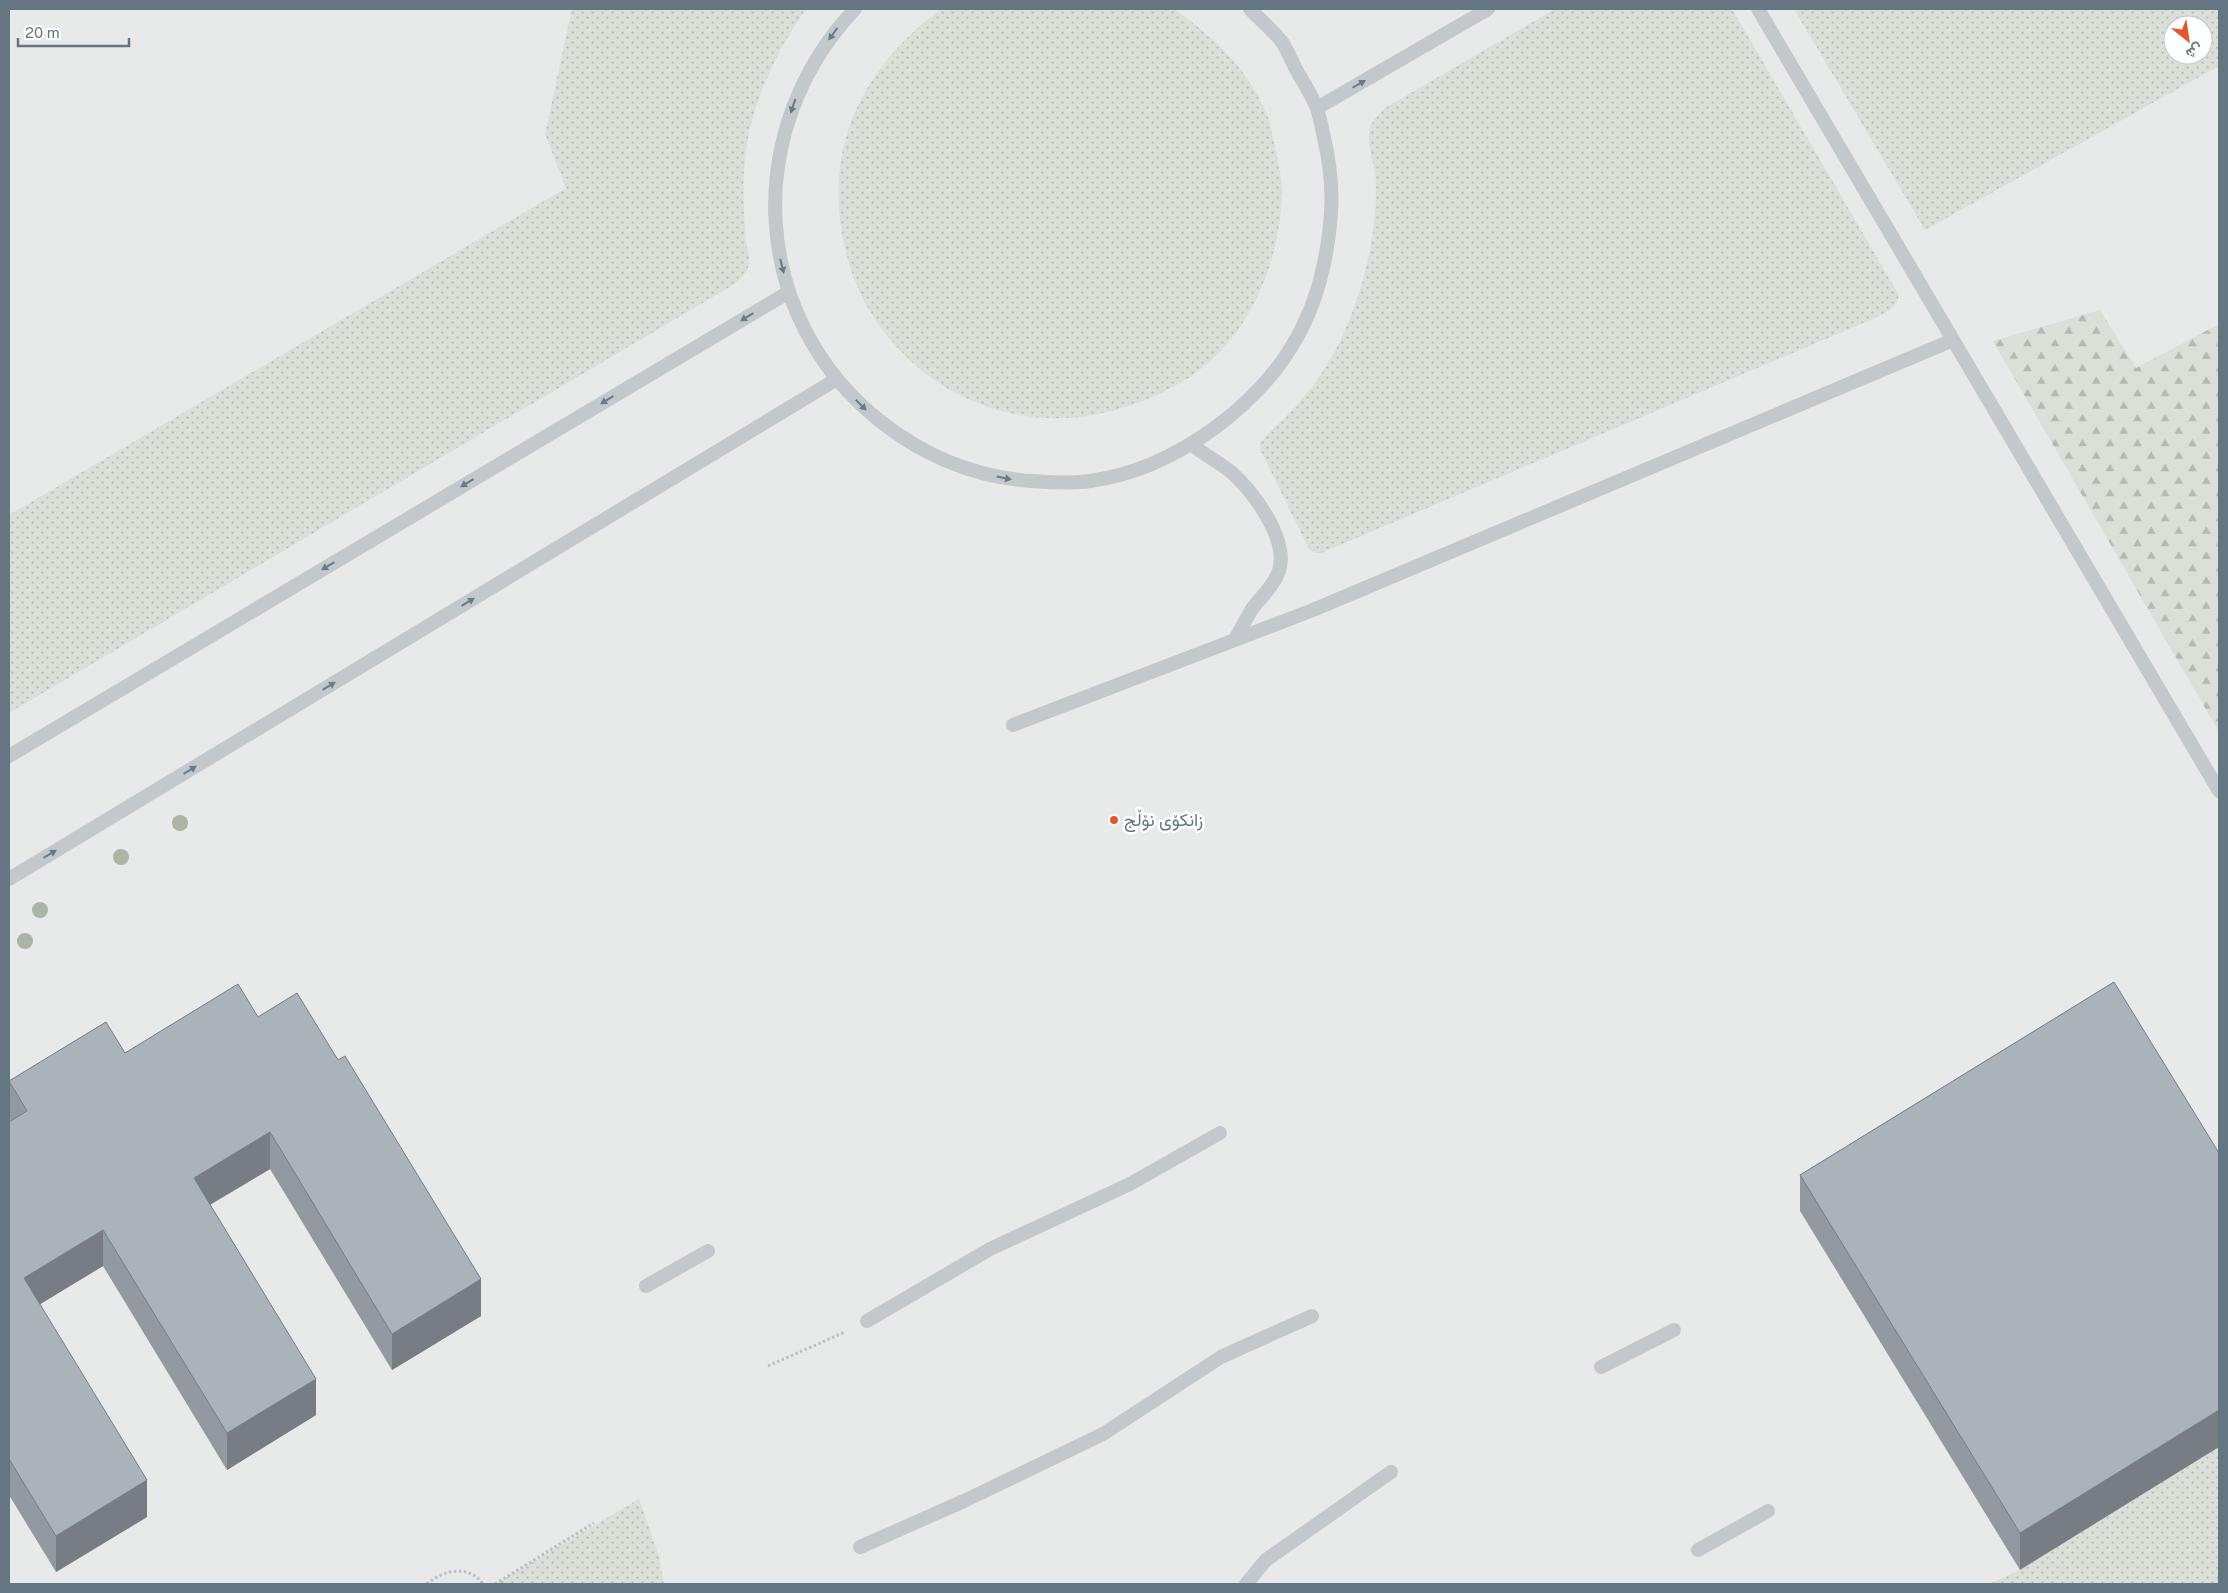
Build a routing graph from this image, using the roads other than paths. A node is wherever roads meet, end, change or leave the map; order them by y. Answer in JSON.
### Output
{"nodes":[{"id":1,"x":855,"y":9,"type":"edge"},
{"id":2,"x":1488,"y":9,"type":"edge"},
{"id":3,"x":1758,"y":9,"type":"edge"},
{"id":4,"x":1257,"y":11,"type":"edge"},
{"id":5,"x":1317,"y":108,"type":"junction"},
{"id":6,"x":789,"y":292,"type":"junction"},
{"id":7,"x":1953,"y":340,"type":"junction"},
{"id":8,"x":837,"y":379,"type":"junction"},
{"id":9,"x":1192,"y":445,"type":"junction"},
{"id":10,"x":1235,"y":639,"type":"junction"},
{"id":11,"x":1013,"y":725,"type":"dead end"},
{"id":12,"x":9,"y":756,"type":"edge"},
{"id":13,"x":2219,"y":791,"type":"edge"},
{"id":14,"x":9,"y":879,"type":"edge"},
{"id":15,"x":1220,"y":1133,"type":"dead end"},
{"id":16,"x":708,"y":1251,"type":"dead end"},
{"id":17,"x":646,"y":1286,"type":"dead end"},
{"id":18,"x":1312,"y":1316,"type":"dead end"},
{"id":19,"x":867,"y":1321,"type":"road end"},
{"id":20,"x":1674,"y":1330,"type":"dead end"},
{"id":21,"x":1602,"y":1367,"type":"dead end"},
{"id":22,"x":1391,"y":1472,"type":"dead end"},
{"id":23,"x":1768,"y":1511,"type":"dead end"},
{"id":24,"x":860,"y":1547,"type":"dead end"},
{"id":25,"x":1698,"y":1550,"type":"dead end"},
{"id":26,"x":1246,"y":1584,"type":"edge"}],
"edges":[{"from":1,"to":6,"type":"lane","one_way":true},
{"from":5,"to":2,"type":"lane","one_way":true},
{"from":3,"to":7,"type":"lane"},
{"from":4,"to":5,"type":"lane"},
{"from":5,"to":9,"type":"lane"},
{"from":6,"to":8,"type":"lane"},
{"from":6,"to":12,"type":"lane","one_way":true},
{"from":7,"to":10,"type":"lane"},
{"from":7,"to":13,"type":"lane"},
{"from":8,"to":9,"type":"lane","one_way":true},
{"from":14,"to":8,"type":"lane","one_way":true},
{"from":9,"to":10,"type":"lane"},
{"from":10,"to":11,"type":"lane"},
{"from":15,"to":19,"type":"lane"},
{"from":16,"to":17,"type":"lane"},
{"from":18,"to":24,"type":"lane"},
{"from":20,"to":21,"type":"lane"},
{"from":22,"to":26,"type":"lane"},
{"from":23,"to":25,"type":"lane"}]}
